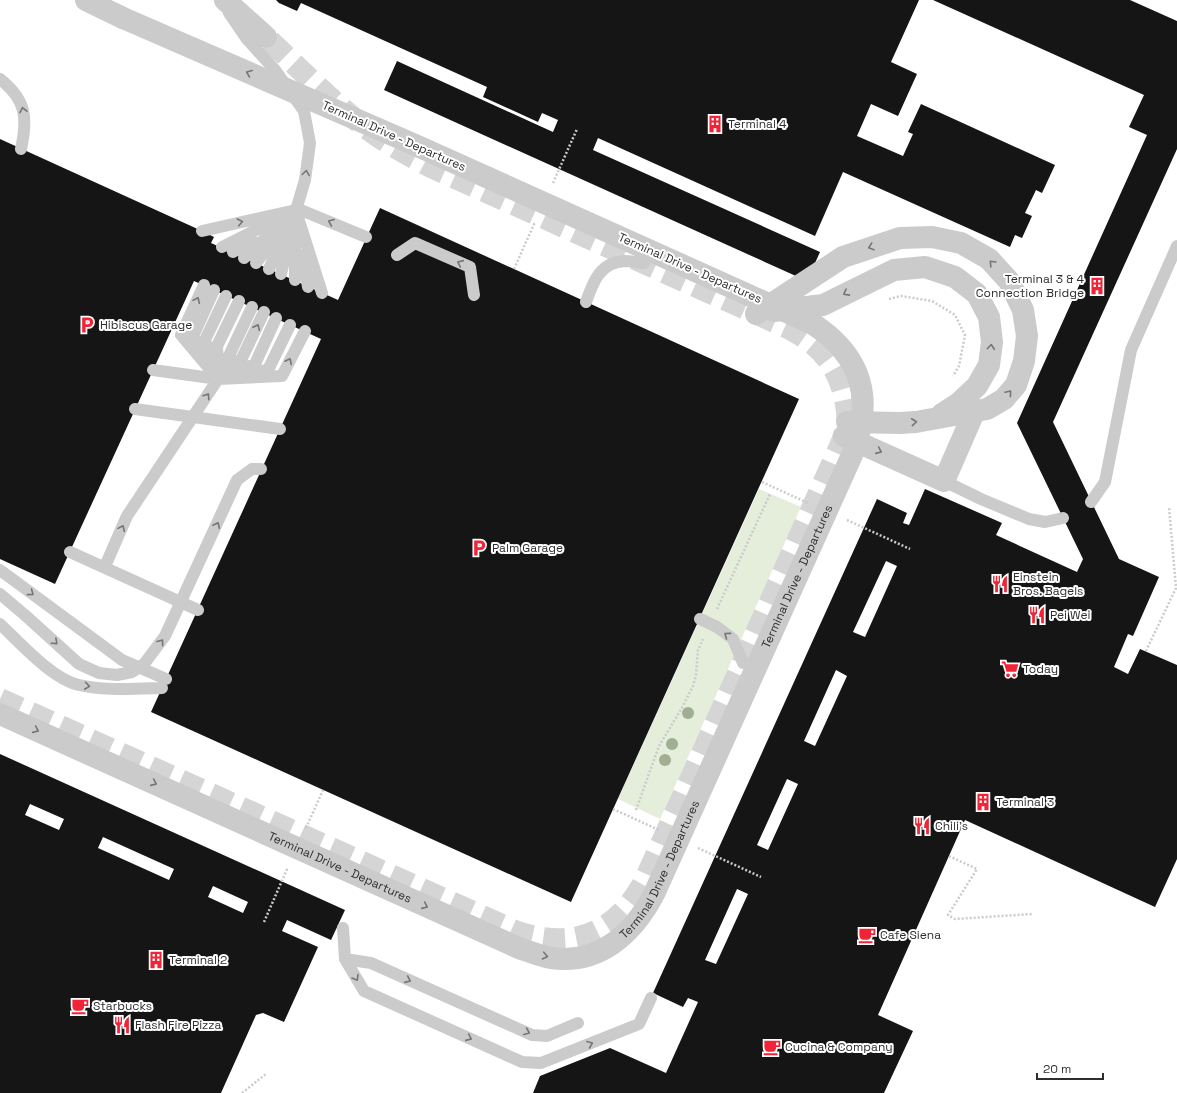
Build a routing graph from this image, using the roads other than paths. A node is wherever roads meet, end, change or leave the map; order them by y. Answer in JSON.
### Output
{"nodes":[{"id":1,"x":86,"y":0,"type":"edge"},
{"id":2,"x":221,"y":0,"type":"edge"},
{"id":3,"x":225,"y":0,"type":"edge"},
{"id":4,"x":266,"y":37,"type":"tunnel mouth"},
{"id":5,"x":0,"y":79,"type":"edge"},
{"id":6,"x":21,"y":149,"type":"dead end"},
{"id":7,"x":296,"y":209,"type":"junction"},
{"id":8,"x":202,"y":231,"type":"dead end"},
{"id":9,"x":366,"y":237,"type":"dead end"},
{"id":10,"x":1177,"y":246,"type":"edge"},
{"id":11,"x":228,"y":250,"type":"dead end"},
{"id":12,"x":397,"y":255,"type":"dead end"},
{"id":13,"x":244,"y":258,"type":"dead end"},
{"id":14,"x":256,"y":263,"type":"dead end"},
{"id":15,"x":644,"y":263,"type":"dead end"},
{"id":16,"x":269,"y":268,"type":"dead end"},
{"id":17,"x":281,"y":274,"type":"dead end"},
{"id":18,"x":295,"y":280,"type":"dead end"},
{"id":19,"x":308,"y":287,"type":"dead end"},
{"id":20,"x":209,"y":288,"type":"dead end"},
{"id":21,"x":322,"y":293,"type":"dead end"},
{"id":22,"x":474,"y":295,"type":"dead end"},
{"id":23,"x":226,"y":296,"type":"dead end"},
{"id":24,"x":239,"y":301,"type":"dead end"},
{"id":25,"x":586,"y":302,"type":"dead end"},
{"id":26,"x":252,"y":307,"type":"dead end"},
{"id":27,"x":264,"y":312,"type":"dead end"},
{"id":28,"x":276,"y":318,"type":"dead end"},
{"id":29,"x":290,"y":325,"type":"dead end"},
{"id":30,"x":305,"y":331,"type":"dead end"},
{"id":31,"x":153,"y":370,"type":"dead end"},
{"id":32,"x":218,"y":379,"type":"junction"},
{"id":33,"x":135,"y":409,"type":"dead end"},
{"id":34,"x":975,"y":410,"type":"junction"},
{"id":35,"x":936,"y":418,"type":"junction"},
{"id":36,"x":280,"y":429,"type":"dead end"},
{"id":37,"x":261,"y":470,"type":"dead end"},
{"id":38,"x":944,"y":481,"type":"junction"},
{"id":39,"x":1091,"y":502,"type":"dead end"},
{"id":40,"x":1063,"y":518,"type":"dead end"},
{"id":41,"x":106,"y":564,"type":"junction"},
{"id":42,"x":0,"y":570,"type":"edge"},
{"id":43,"x":0,"y":594,"type":"edge"},
{"id":44,"x":705,"y":621,"type":"road end"},
{"id":45,"x":0,"y":624,"type":"edge"},
{"id":46,"x":743,"y":663,"type":"dead end"},
{"id":47,"x":0,"y":714,"type":"edge"},
{"id":48,"x":342,"y":928,"type":"dead end"},
{"id":49,"x":345,"y":959,"type":"junction"},
{"id":50,"x":650,"y":998,"type":"dead end"},
{"id":51,"x":578,"y":1023,"type":"dead end"}],
"edges":[{"from":47,"to":1,"type":"street","name":"Terminal Drive - Departures","one_way":true,"bridge":true},
{"from":7,"to":2,"type":"lane","one_way":true},
{"from":3,"to":4,"type":"street"},
{"from":6,"to":5,"type":"lane","one_way":true},
{"from":8,"to":7,"type":"lane","one_way":true},
{"from":9,"to":7,"type":"lane","one_way":true},
{"from":7,"to":11,"type":"lane"},
{"from":7,"to":13,"type":"lane"},
{"from":7,"to":14,"type":"lane"},
{"from":7,"to":16,"type":"lane"},
{"from":7,"to":17,"type":"lane"},
{"from":7,"to":18,"type":"lane"},
{"from":7,"to":19,"type":"lane"},
{"from":7,"to":21,"type":"lane"},
{"from":10,"to":39,"type":"lane"},
{"from":22,"to":12,"type":"lane","one_way":true},
{"from":15,"to":25,"type":"lane"},
{"from":32,"to":20,"type":"lane","one_way":true},
{"from":23,"to":32,"type":"lane"},
{"from":24,"to":32,"type":"lane"},
{"from":26,"to":32,"type":"lane"},
{"from":32,"to":27,"type":"lane","one_way":true},
{"from":28,"to":32,"type":"lane"},
{"from":29,"to":32,"type":"lane"},
{"from":32,"to":30,"type":"lane","one_way":true},
{"from":31,"to":32,"type":"lane"},
{"from":41,"to":32,"type":"lane","one_way":true},
{"from":33,"to":36,"type":"lane","bridge":true},
{"from":34,"to":35,"type":"street"},
{"from":34,"to":35,"type":"street"},
{"from":34,"to":38,"type":"street"},
{"from":35,"to":38,"type":"street"},
{"from":43,"to":37,"type":"lane","one_way":true,"bridge":true},
{"from":38,"to":40,"type":"lane"},
{"from":41,"to":41,"type":"lane","bridge":true},
{"from":42,"to":45,"type":"lane"},
{"from":46,"to":44,"type":"lane","one_way":true},
{"from":48,"to":49,"type":"lane"},
{"from":49,"to":50,"type":"lane","one_way":true},
{"from":49,"to":51,"type":"lane","one_way":true}]}
